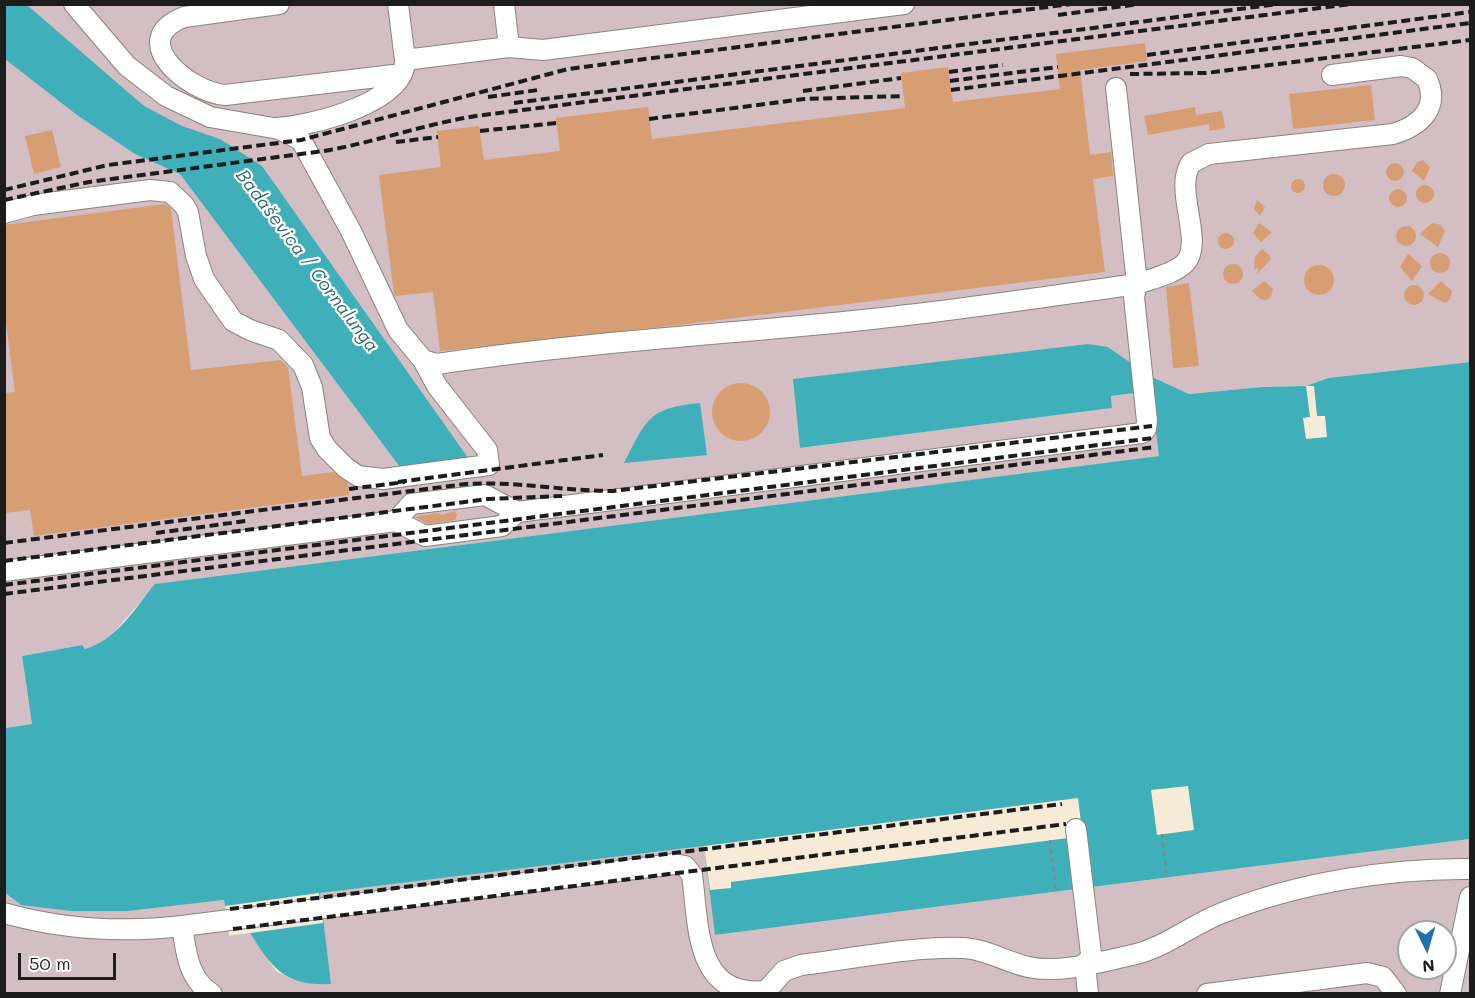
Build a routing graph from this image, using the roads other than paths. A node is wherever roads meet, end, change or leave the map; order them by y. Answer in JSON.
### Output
{"nodes":[{"id":1,"x":74,"y":4,"type":"edge"},
{"id":2,"x":279,"y":4,"type":"edge"},
{"id":3,"x":398,"y":4,"type":"edge"},
{"id":4,"x":504,"y":4,"type":"edge"},
{"id":5,"x":903,"y":4,"type":"edge"},
{"id":6,"x":755,"y":14,"type":"edge"},
{"id":7,"x":509,"y":47,"type":"junction"},
{"id":8,"x":404,"y":67,"type":"junction"},
{"id":9,"x":1332,"y":75,"type":"dead end"},
{"id":10,"x":1116,"y":88,"type":"dead end"},
{"id":11,"x":271,"y":128,"type":"junction"},
{"id":12,"x":4,"y":213,"type":"edge"},
{"id":13,"x":1137,"y":284,"type":"junction"},
{"id":14,"x":423,"y":360,"type":"junction"},
{"id":15,"x":517,"y":512,"type":"junction"},
{"id":16,"x":396,"y":521,"type":"junction"},
{"id":17,"x":4,"y":571,"type":"edge"},
{"id":18,"x":1076,"y":829,"type":"dead end"},
{"id":19,"x":1470,"y":868,"type":"edge"},
{"id":20,"x":1470,"y":897,"type":"edge"},
{"id":21,"x":4,"y":914,"type":"edge"},
{"id":22,"x":182,"y":926,"type":"junction"},
{"id":23,"x":1089,"y":963,"type":"junction"},
{"id":24,"x":766,"y":992,"type":"edge"},
{"id":25,"x":212,"y":993,"type":"edge"},
{"id":26,"x":1088,"y":993,"type":"edge"},
{"id":27,"x":1208,"y":993,"type":"edge"},
{"id":28,"x":1396,"y":993,"type":"edge"},
{"id":29,"x":1450,"y":993,"type":"edge"}],
"edges":[{"from":1,"to":11,"type":"lane"},
{"from":2,"to":8,"type":"lane"},
{"from":3,"to":8,"type":"lane"},
{"from":4,"to":7,"type":"lane"},
{"from":5,"to":6,"type":"lane"},
{"from":6,"to":7,"type":"lane"},
{"from":7,"to":8,"type":"lane"},
{"from":8,"to":11,"type":"lane"},
{"from":9,"to":13,"type":"lane"},
{"from":10,"to":13,"type":"lane"},
{"from":11,"to":14,"type":"lane"},
{"from":12,"to":14,"type":"lane"},
{"from":13,"to":14,"type":"lane"},
{"from":13,"to":15,"type":"lane"},
{"from":15,"to":16,"type":"lane"},
{"from":15,"to":16,"type":"lane"},
{"from":16,"to":17,"type":"lane"},
{"from":18,"to":23,"type":"lane"},
{"from":19,"to":23,"type":"lane"},
{"from":20,"to":29,"type":"lane"},
{"from":21,"to":22,"type":"lane"},
{"from":22,"to":24,"type":"lane"},
{"from":22,"to":25,"type":"lane"},
{"from":23,"to":24,"type":"lane"},
{"from":23,"to":26,"type":"lane"},
{"from":27,"to":28,"type":"lane"}]}
